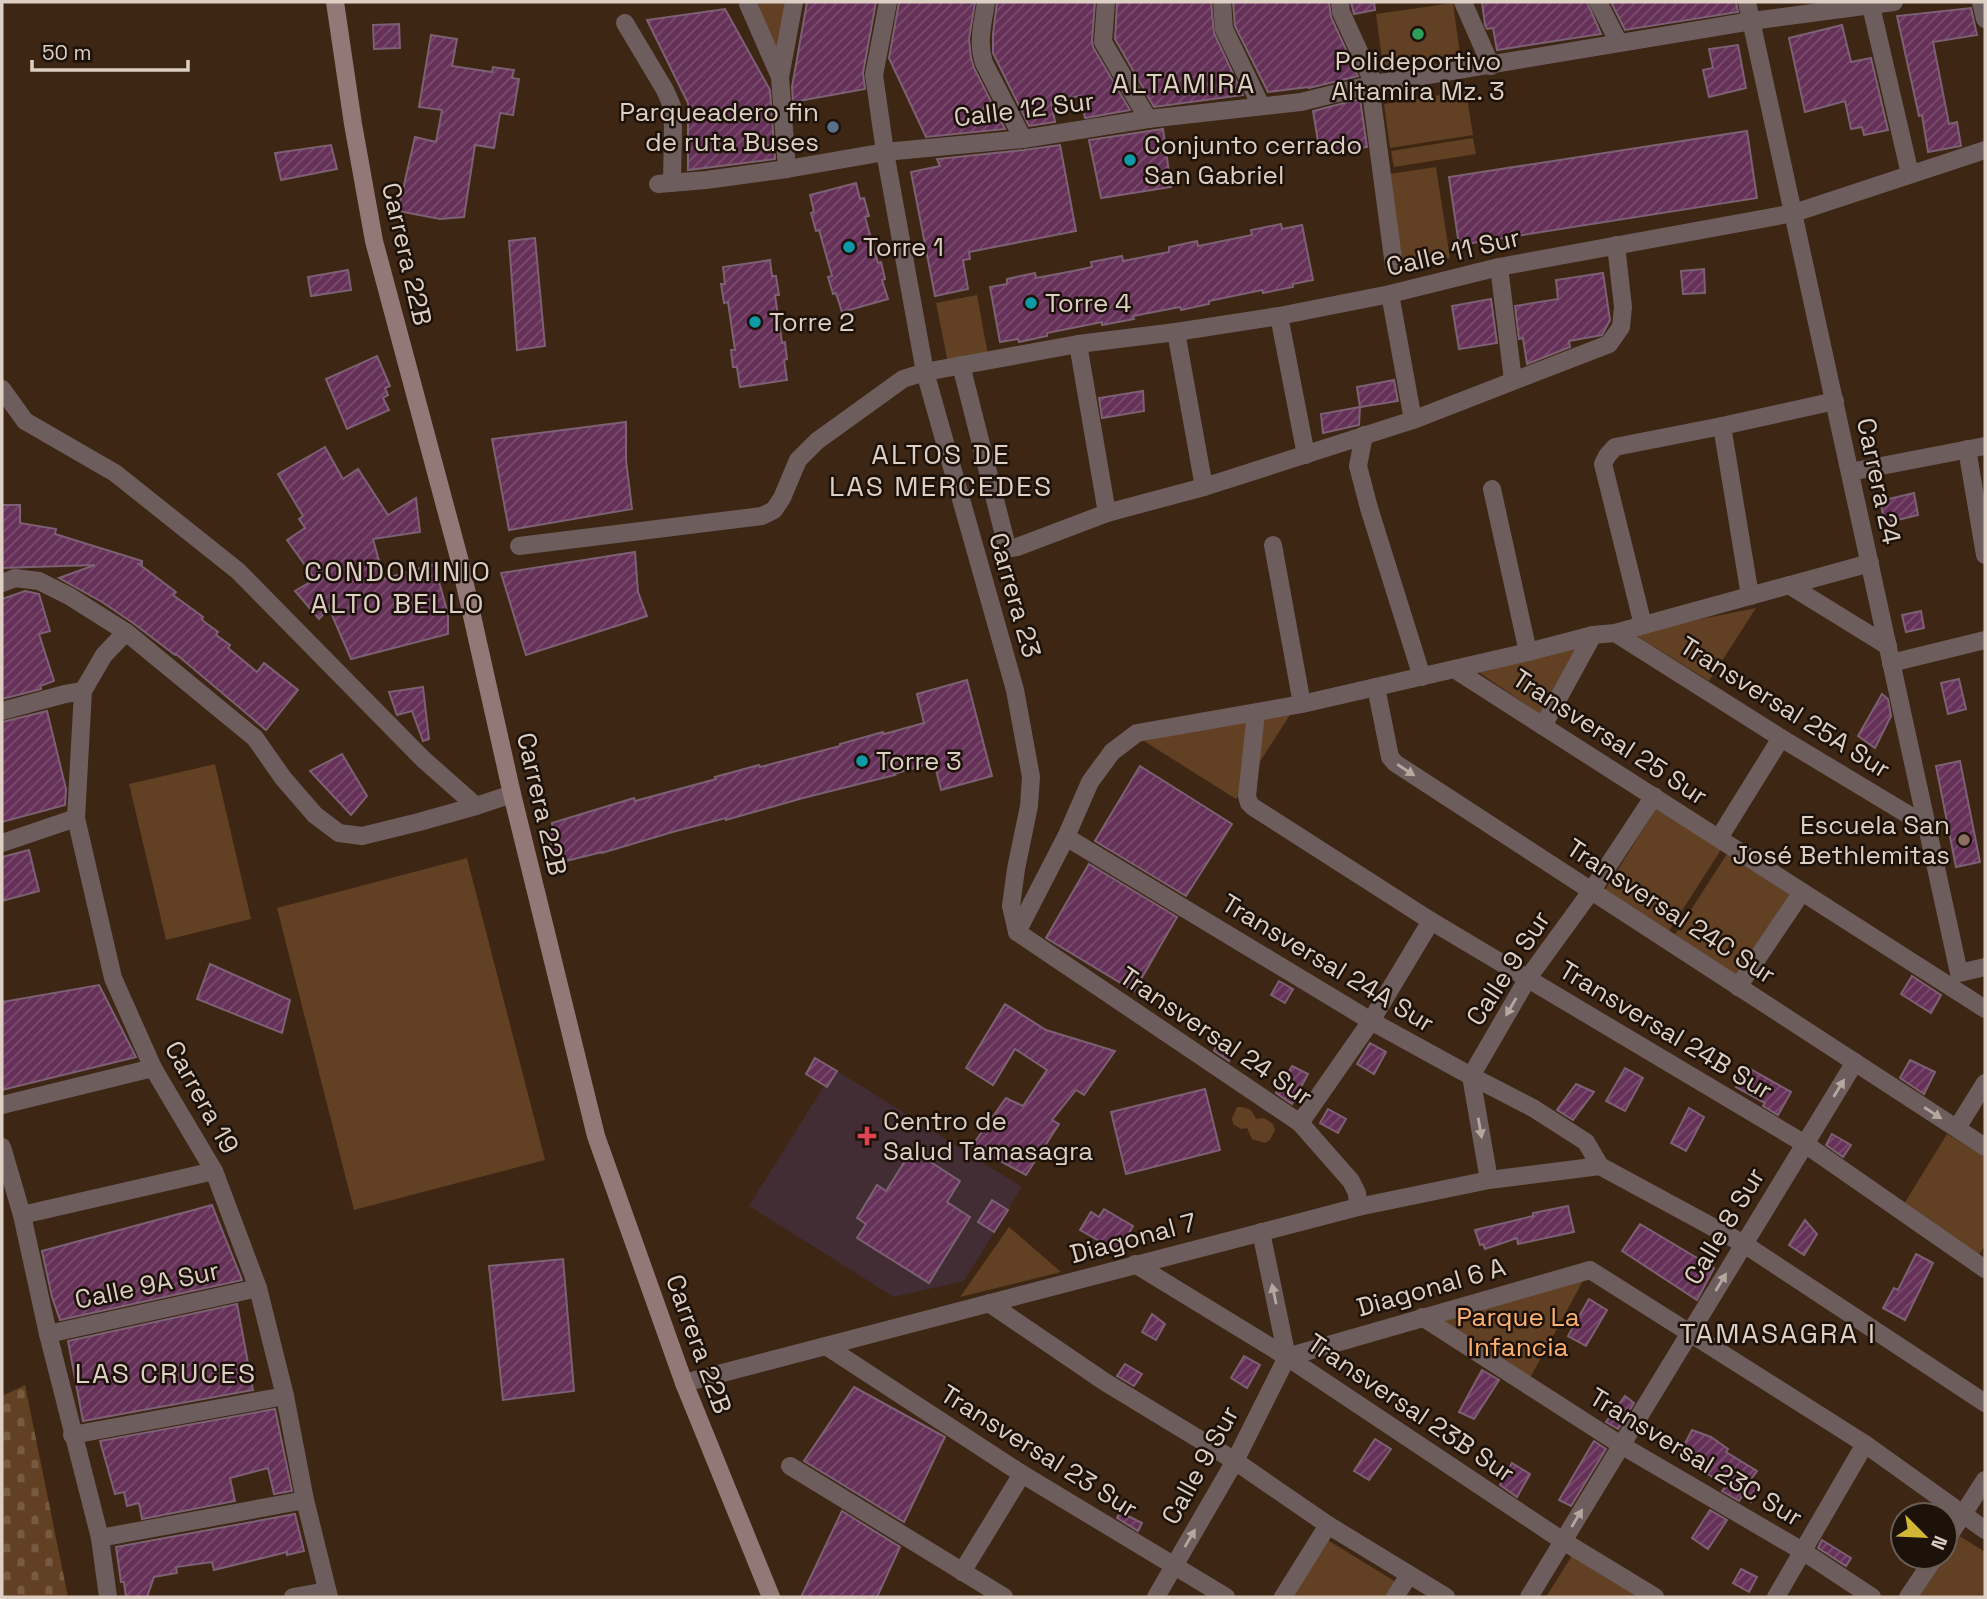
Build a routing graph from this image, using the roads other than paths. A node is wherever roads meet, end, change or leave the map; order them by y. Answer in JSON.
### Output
{"nodes":[{"id":1,"x":335,"y":2,"type":"edge"},
{"id":2,"x":794,"y":2,"type":"edge"},
{"id":3,"x":888,"y":2,"type":"edge"},
{"id":4,"x":986,"y":2,"type":"edge"},
{"id":5,"x":1106,"y":2,"type":"edge"},
{"id":6,"x":1222,"y":2,"type":"edge"},
{"id":7,"x":1340,"y":2,"type":"edge"},
{"id":8,"x":1462,"y":2,"type":"edge"},
{"id":9,"x":1598,"y":2,"type":"edge"},
{"id":10,"x":1747,"y":2,"type":"edge"},
{"id":11,"x":1894,"y":2,"type":"edge"},
{"id":12,"x":1981,"y":2,"type":"edge"},
{"id":13,"x":748,"y":4,"type":"dead end"},
{"id":14,"x":1870,"y":4,"type":"edge"},
{"id":15,"x":1985,"y":19,"type":"edge"},
{"id":16,"x":1752,"y":21,"type":"junction"},
{"id":17,"x":625,"y":23,"type":"dead end"},
{"id":18,"x":1619,"y":43,"type":"junction"},
{"id":19,"x":1491,"y":66,"type":"junction"},
{"id":20,"x":780,"y":77,"type":"junction"},
{"id":21,"x":1372,"y":84,"type":"junction"},
{"id":22,"x":1261,"y":106,"type":"junction"},
{"id":23,"x":1148,"y":119,"type":"junction"},
{"id":24,"x":1023,"y":139,"type":"junction"},
{"id":25,"x":1985,"y":150,"type":"edge"},
{"id":26,"x":885,"y":152,"type":"junction"},
{"id":27,"x":788,"y":169,"type":"junction"},
{"id":28,"x":1910,"y":174,"type":"junction"},
{"id":29,"x":1794,"y":213,"type":"junction"},
{"id":30,"x":1616,"y":245,"type":"junction"},
{"id":31,"x":1394,"y":266,"type":"dead end"},
{"id":32,"x":1499,"y":267,"type":"junction"},
{"id":33,"x":1390,"y":294,"type":"junction"},
{"id":34,"x":1279,"y":316,"type":"junction"},
{"id":35,"x":1176,"y":332,"type":"junction"},
{"id":36,"x":1078,"y":344,"type":"junction"},
{"id":37,"x":961,"y":365,"type":"junction"},
{"id":38,"x":925,"y":372,"type":"junction"},
{"id":39,"x":1513,"y":380,"type":"junction"},
{"id":40,"x":2,"y":390,"type":"edge"},
{"id":41,"x":1835,"y":401,"type":"junction"},
{"id":42,"x":1413,"y":420,"type":"junction"},
{"id":43,"x":1722,"y":426,"type":"junction"},
{"id":44,"x":1364,"y":435,"type":"junction"},
{"id":45,"x":1985,"y":446,"type":"edge"},
{"id":46,"x":1967,"y":449,"type":"junction"},
{"id":47,"x":1306,"y":454,"type":"junction"},
{"id":48,"x":1850,"y":472,"type":"junction"},
{"id":49,"x":1204,"y":487,"type":"junction"},
{"id":50,"x":1492,"y":489,"type":"dead end"},
{"id":51,"x":1107,"y":513,"type":"junction"},
{"id":52,"x":1273,"y":545,"type":"dead end"},
{"id":53,"x":519,"y":547,"type":"dead end"},
{"id":54,"x":1985,"y":555,"type":"edge"},
{"id":55,"x":1870,"y":563,"type":"junction"},
{"id":56,"x":2,"y":583,"type":"edge"},
{"id":57,"x":1789,"y":585,"type":"junction"},
{"id":58,"x":1750,"y":596,"type":"junction"},
{"id":59,"x":1643,"y":625,"type":"junction"},
{"id":60,"x":125,"y":632,"type":"junction"},
{"id":61,"x":1615,"y":633,"type":"junction"},
{"id":62,"x":1593,"y":635,"type":"junction"},
{"id":63,"x":1985,"y":640,"type":"edge"},
{"id":64,"x":1528,"y":652,"type":"junction"},
{"id":65,"x":1890,"y":655,"type":"junction"},
{"id":66,"x":1454,"y":668,"type":"junction"},
{"id":67,"x":1422,"y":677,"type":"junction"},
{"id":68,"x":1376,"y":687,"type":"junction"},
{"id":69,"x":83,"y":691,"type":"junction"},
{"id":70,"x":1302,"y":704,"type":"junction"},
{"id":71,"x":2,"y":711,"type":"edge"},
{"id":72,"x":1256,"y":713,"type":"junction"},
{"id":73,"x":1543,"y":726,"type":"junction"},
{"id":74,"x":1781,"y":737,"type":"junction"},
{"id":75,"x":512,"y":794,"type":"junction"},
{"id":76,"x":1654,"y":796,"type":"junction"},
{"id":77,"x":476,"y":806,"type":"junction"},
{"id":78,"x":76,"y":818,"type":"junction"},
{"id":79,"x":1927,"y":826,"type":"junction"},
{"id":80,"x":1066,"y":837,"type":"junction"},
{"id":81,"x":1719,"y":838,"type":"junction"},
{"id":82,"x":2,"y":843,"type":"edge"},
{"id":83,"x":1592,"y":890,"type":"junction"},
{"id":84,"x":1802,"y":892,"type":"junction"},
{"id":85,"x":1431,"y":921,"type":"junction"},
{"id":86,"x":1017,"y":932,"type":"junction"},
{"id":87,"x":1985,"y":967,"type":"edge"},
{"id":88,"x":1528,"y":978,"type":"junction"},
{"id":89,"x":1738,"y":986,"type":"junction"},
{"id":90,"x":1985,"y":1009,"type":"edge"},
{"id":91,"x":1371,"y":1021,"type":"junction"},
{"id":92,"x":1855,"y":1062,"type":"junction"},
{"id":93,"x":153,"y":1068,"type":"junction"},
{"id":94,"x":1471,"y":1076,"type":"junction"},
{"id":95,"x":1985,"y":1083,"type":"edge"},
{"id":96,"x":2,"y":1105,"type":"edge"},
{"id":97,"x":1300,"y":1123,"type":"junction"},
{"id":98,"x":1956,"y":1128,"type":"junction"},
{"id":99,"x":1805,"y":1144,"type":"junction"},
{"id":100,"x":2,"y":1146,"type":"edge"},
{"id":101,"x":1985,"y":1147,"type":"edge"},
{"id":102,"x":1600,"y":1166,"type":"junction"},
{"id":103,"x":214,"y":1171,"type":"junction"},
{"id":104,"x":1489,"y":1180,"type":"junction"},
{"id":105,"x":1358,"y":1207,"type":"junction"},
{"id":106,"x":22,"y":1214,"type":"junction"},
{"id":107,"x":1261,"y":1232,"type":"junction"},
{"id":108,"x":1744,"y":1244,"type":"junction"},
{"id":109,"x":1135,"y":1264,"type":"junction"},
{"id":110,"x":1985,"y":1269,"type":"edge"},
{"id":111,"x":258,"y":1288,"type":"junction"},
{"id":112,"x":989,"y":1303,"type":"junction"},
{"id":113,"x":1422,"y":1317,"type":"junction"},
{"id":114,"x":1690,"y":1332,"type":"junction"},
{"id":115,"x":48,"y":1334,"type":"junction"},
{"id":116,"x":826,"y":1346,"type":"junction"},
{"id":117,"x":1287,"y":1357,"type":"junction"},
{"id":118,"x":684,"y":1383,"type":"junction"},
{"id":119,"x":285,"y":1396,"type":"junction"},
{"id":120,"x":1985,"y":1403,"type":"edge"},
{"id":121,"x":72,"y":1435,"type":"junction"},
{"id":122,"x":1865,"y":1444,"type":"junction"},
{"id":123,"x":1621,"y":1445,"type":"junction"},
{"id":124,"x":1235,"y":1461,"type":"junction"},
{"id":125,"x":790,"y":1466,"type":"dead end"},
{"id":126,"x":1022,"y":1474,"type":"junction"},
{"id":127,"x":1985,"y":1480,"type":"edge"},
{"id":128,"x":304,"y":1500,"type":"junction"},
{"id":129,"x":1963,"y":1515,"type":"junction"},
{"id":130,"x":1959,"y":1521,"type":"edge"},
{"id":131,"x":1328,"y":1525,"type":"junction"},
{"id":132,"x":1985,"y":1530,"type":"edge"},
{"id":133,"x":100,"y":1538,"type":"junction"},
{"id":134,"x":1563,"y":1541,"type":"junction"},
{"id":135,"x":1804,"y":1552,"type":"junction"},
{"id":136,"x":1174,"y":1566,"type":"junction"},
{"id":137,"x":1926,"y":1571,"type":"edge"},
{"id":138,"x":962,"y":1572,"type":"junction"},
{"id":139,"x":1409,"y":1575,"type":"junction"},
{"id":140,"x":328,"y":1594,"type":"edge"},
{"id":141,"x":108,"y":1597,"type":"edge"},
{"id":142,"x":293,"y":1597,"type":"edge"},
{"id":143,"x":771,"y":1597,"type":"edge"},
{"id":144,"x":1004,"y":1597,"type":"edge"},
{"id":145,"x":1156,"y":1597,"type":"edge"},
{"id":146,"x":1226,"y":1597,"type":"edge"},
{"id":147,"x":1283,"y":1597,"type":"edge"},
{"id":148,"x":1395,"y":1597,"type":"edge"},
{"id":149,"x":1446,"y":1597,"type":"edge"},
{"id":150,"x":1529,"y":1597,"type":"edge"},
{"id":151,"x":1655,"y":1597,"type":"edge"},
{"id":152,"x":1776,"y":1597,"type":"edge"},
{"id":153,"x":1872,"y":1597,"type":"edge"},
{"id":154,"x":1908,"y":1597,"type":"edge"}],
"edges":[{"from":1,"to":75,"type":"street","name":"Carrera 22B"},
{"from":2,"to":20,"type":"street"},
{"from":3,"to":26,"type":"street","name":"Carrera 23"},
{"from":4,"to":24,"type":"street"},
{"from":5,"to":23,"type":"street"},
{"from":6,"to":22,"type":"street"},
{"from":7,"to":21,"type":"street"},
{"from":8,"to":19,"type":"street"},
{"from":9,"to":18,"type":"street"},
{"from":10,"to":16,"type":"street","name":"Carrera 24"},
{"from":11,"to":14,"type":"street","name":"Calle 12 Sur"},
{"from":12,"to":15,"type":"street"},
{"from":13,"to":20,"type":"street"},
{"from":14,"to":16,"type":"street","name":"Calle 12 Sur"},
{"from":14,"to":28,"type":"street"},
{"from":16,"to":18,"type":"street","name":"Calle 12 Sur"},
{"from":16,"to":29,"type":"street","name":"Carrera 24"},
{"from":17,"to":27,"type":"street","name":"Calle 12 Sur"},
{"from":18,"to":19,"type":"street","name":"Calle 12 Sur"},
{"from":19,"to":21,"type":"street","name":"Calle 12 Sur"},
{"from":20,"to":27,"type":"street"},
{"from":21,"to":22,"type":"street","name":"Calle 12 Sur"},
{"from":21,"to":31,"type":"street"},
{"from":22,"to":23,"type":"street","name":"Calle 12 Sur"},
{"from":23,"to":24,"type":"street","name":"Calle 12 Sur"},
{"from":24,"to":26,"type":"street","name":"Calle 12 Sur"},
{"from":25,"to":28,"type":"street","name":"Calle 11 Sur"},
{"from":26,"to":27,"type":"street","name":"Calle 12 Sur"},
{"from":26,"to":38,"type":"street","name":"Carrera 23"},
{"from":28,"to":29,"type":"street","name":"Calle 11 Sur"},
{"from":29,"to":30,"type":"street","name":"Calle 11 Sur"},
{"from":29,"to":41,"type":"street","name":"Carrera 24"},
{"from":30,"to":32,"type":"street","name":"Calle 11 Sur"},
{"from":30,"to":39,"type":"street"},
{"from":32,"to":33,"type":"street","name":"Calle 11 Sur"},
{"from":32,"to":39,"type":"street"},
{"from":33,"to":34,"type":"street","name":"Calle 11 Sur"},
{"from":33,"to":42,"type":"street"},
{"from":34,"to":35,"type":"street","name":"Calle 11 Sur"},
{"from":34,"to":47,"type":"street"},
{"from":35,"to":36,"type":"street","name":"Calle 11 Sur"},
{"from":35,"to":49,"type":"street"},
{"from":36,"to":37,"type":"street","name":"Calle 11 Sur"},
{"from":36,"to":51,"type":"street"},
{"from":37,"to":38,"type":"street","name":"Calle 11 Sur"},
{"from":37,"to":51,"type":"street"},
{"from":38,"to":53,"type":"street","name":"Calle 11 Sur"},
{"from":38,"to":86,"type":"street","name":"Carrera 23"},
{"from":39,"to":42,"type":"street"},
{"from":40,"to":77,"type":"street"},
{"from":41,"to":43,"type":"street"},
{"from":41,"to":48,"type":"street","name":"Carrera 24"},
{"from":42,"to":44,"type":"street"},
{"from":43,"to":58,"type":"street"},
{"from":43,"to":59,"type":"street"},
{"from":44,"to":47,"type":"street"},
{"from":44,"to":67,"type":"street"},
{"from":45,"to":46,"type":"street"},
{"from":46,"to":48,"type":"street"},
{"from":46,"to":54,"type":"street"},
{"from":47,"to":49,"type":"street"},
{"from":48,"to":55,"type":"street","name":"Carrera 24"},
{"from":49,"to":51,"type":"street"},
{"from":50,"to":64,"type":"street"},
{"from":52,"to":70,"type":"street"},
{"from":55,"to":57,"type":"street"},
{"from":55,"to":65,"type":"street","name":"Carrera 24"},
{"from":56,"to":60,"type":"street"},
{"from":57,"to":58,"type":"street"},
{"from":57,"to":65,"type":"street"},
{"from":58,"to":59,"type":"street"},
{"from":59,"to":61,"type":"street"},
{"from":60,"to":69,"type":"street","name":"Carrera 19"},
{"from":60,"to":77,"type":"street"},
{"from":61,"to":62,"type":"street"},
{"from":61,"to":74,"type":"street","name":"Transversal 25A Sur"},
{"from":62,"to":64,"type":"street"},
{"from":62,"to":73,"type":"street"},
{"from":63,"to":65,"type":"street"},
{"from":64,"to":66,"type":"street"},
{"from":65,"to":79,"type":"street","name":"Carrera 24"},
{"from":66,"to":67,"type":"street"},
{"from":66,"to":73,"type":"street","name":"Transversal 25 Sur"},
{"from":67,"to":68,"type":"street"},
{"from":68,"to":70,"type":"street"},
{"from":68,"to":83,"type":"street","name":"Transversal 24C Sur","one_way":true},
{"from":69,"to":71,"type":"street"},
{"from":69,"to":78,"type":"street","name":"Carrera 19"},
{"from":70,"to":72,"type":"street"},
{"from":72,"to":80,"type":"street"},
{"from":72,"to":85,"type":"street","name":"Transversal 24B Sur"},
{"from":73,"to":76,"type":"street","name":"Transversal 25 Sur"},
{"from":74,"to":79,"type":"street","name":"Transversal 25A Sur"},
{"from":74,"to":81,"type":"street"},
{"from":75,"to":77,"type":"street"},
{"from":75,"to":118,"type":"street","name":"Carrera 22B"},
{"from":76,"to":81,"type":"street","name":"Transversal 25 Sur"},
{"from":76,"to":83,"type":"street","name":"Calle 9 Sur"},
{"from":78,"to":82,"type":"street"},
{"from":78,"to":93,"type":"street","name":"Carrera 19"},
{"from":79,"to":87,"type":"street","name":"Carrera 24"},
{"from":80,"to":86,"type":"street"},
{"from":80,"to":91,"type":"street","name":"Transversal 24A Sur"},
{"from":81,"to":84,"type":"street","name":"Transversal 25 Sur"},
{"from":83,"to":88,"type":"street","name":"Calle 9 Sur"},
{"from":83,"to":89,"type":"street","name":"Transversal 24C Sur"},
{"from":84,"to":89,"type":"street"},
{"from":84,"to":90,"type":"street","name":"Transversal 25 Sur"},
{"from":85,"to":88,"type":"street","name":"Transversal 24B Sur"},
{"from":85,"to":91,"type":"street"},
{"from":86,"to":97,"type":"street","name":"Transversal 24 Sur"},
{"from":88,"to":94,"type":"street","name":"Calle 9 Sur","one_way":true},
{"from":88,"to":99,"type":"street","name":"Transversal 24B Sur"},
{"from":89,"to":92,"type":"street","name":"Transversal 24C Sur"},
{"from":91,"to":94,"type":"street","name":"Transversal 24A Sur"},
{"from":91,"to":97,"type":"street"},
{"from":92,"to":98,"type":"street","name":"Transversal 24C Sur","one_way":true},
{"from":99,"to":92,"type":"street","name":"Calle 8 Sur","one_way":true},
{"from":93,"to":96,"type":"street"},
{"from":93,"to":103,"type":"street","name":"Carrera 19"},
{"from":94,"to":102,"type":"street","name":"Transversal 24A Sur"},
{"from":94,"to":104,"type":"street","one_way":true},
{"from":95,"to":98,"type":"street"},
{"from":97,"to":105,"type":"street","name":"Transversal 24 Sur"},
{"from":98,"to":101,"type":"street","name":"Transversal 24C Sur"},
{"from":99,"to":108,"type":"street","name":"Calle 8 Sur"},
{"from":99,"to":110,"type":"street","name":"Transversal 24B Sur"},
{"from":100,"to":106,"type":"street"},
{"from":102,"to":104,"type":"street","name":"Diagonal 7"},
{"from":102,"to":108,"type":"street","name":"Transversal 24A Sur"},
{"from":103,"to":106,"type":"street"},
{"from":103,"to":111,"type":"street","name":"Carrera 19"},
{"from":104,"to":105,"type":"street","name":"Diagonal 7"},
{"from":105,"to":107,"type":"street","name":"Diagonal 7"},
{"from":106,"to":115,"type":"street"},
{"from":107,"to":109,"type":"street","name":"Diagonal 7"},
{"from":117,"to":107,"type":"street","one_way":true},
{"from":114,"to":108,"type":"street","name":"Calle 8 Sur","one_way":true},
{"from":108,"to":120,"type":"street","name":"Transversal 24A Sur"},
{"from":109,"to":112,"type":"street","name":"Diagonal 7"},
{"from":109,"to":117,"type":"street","name":"Transversal 23B Sur"},
{"from":111,"to":115,"type":"street","name":"Calle 9A Sur"},
{"from":111,"to":119,"type":"street","name":"Carrera 19"},
{"from":112,"to":116,"type":"street","name":"Diagonal 7"},
{"from":112,"to":124,"type":"street"},
{"from":113,"to":114,"type":"street","name":"Diagonal 6 A"},
{"from":113,"to":117,"type":"street","name":"Diagonal 6 A"},
{"from":113,"to":123,"type":"street","name":"Transversal 23C Sur"},
{"from":114,"to":122,"type":"street"},
{"from":114,"to":123,"type":"street","name":"Calle 8 Sur"},
{"from":115,"to":121,"type":"street"},
{"from":116,"to":118,"type":"street","name":"Diagonal 7"},
{"from":116,"to":126,"type":"street","name":"Transversal 23 Sur"},
{"from":117,"to":124,"type":"street","name":"Calle 9 Sur"},
{"from":117,"to":134,"type":"street","name":"Transversal 23B Sur"},
{"from":118,"to":143,"type":"street","name":"Carrera 22B"},
{"from":119,"to":121,"type":"street"},
{"from":119,"to":128,"type":"street","name":"Carrera 19"},
{"from":121,"to":133,"type":"street"},
{"from":122,"to":129,"type":"street"},
{"from":122,"to":135,"type":"street"},
{"from":134,"to":123,"type":"street","name":"Calle 8 Sur","one_way":true},
{"from":123,"to":135,"type":"street","name":"Transversal 23C Sur"},
{"from":124,"to":131,"type":"street"},
{"from":136,"to":124,"type":"street","name":"Calle 9 Sur","one_way":true},
{"from":125,"to":138,"type":"street"},
{"from":126,"to":136,"type":"street","name":"Transversal 23 Sur"},
{"from":126,"to":138,"type":"street"},
{"from":127,"to":129,"type":"street"},
{"from":128,"to":133,"type":"street"},
{"from":128,"to":140,"type":"street","name":"Carrera 19"},
{"from":129,"to":130,"type":"street"},
{"from":129,"to":132,"type":"street"},
{"from":131,"to":139,"type":"street"},
{"from":131,"to":147,"type":"street"},
{"from":133,"to":141,"type":"street"},
{"from":134,"to":150,"type":"street","name":"Calle 8 Sur"},
{"from":134,"to":151,"type":"street","name":"Transversal 23B Sur"},
{"from":135,"to":152,"type":"street"},
{"from":135,"to":153,"type":"street","name":"Transversal 23C Sur"},
{"from":136,"to":145,"type":"street","name":"Calle 9 Sur"},
{"from":136,"to":146,"type":"street","name":"Transversal 23 Sur"},
{"from":137,"to":154,"type":"street"},
{"from":138,"to":144,"type":"street"},
{"from":139,"to":148,"type":"street"},
{"from":139,"to":149,"type":"street"},
{"from":140,"to":142,"type":"street"}]}
